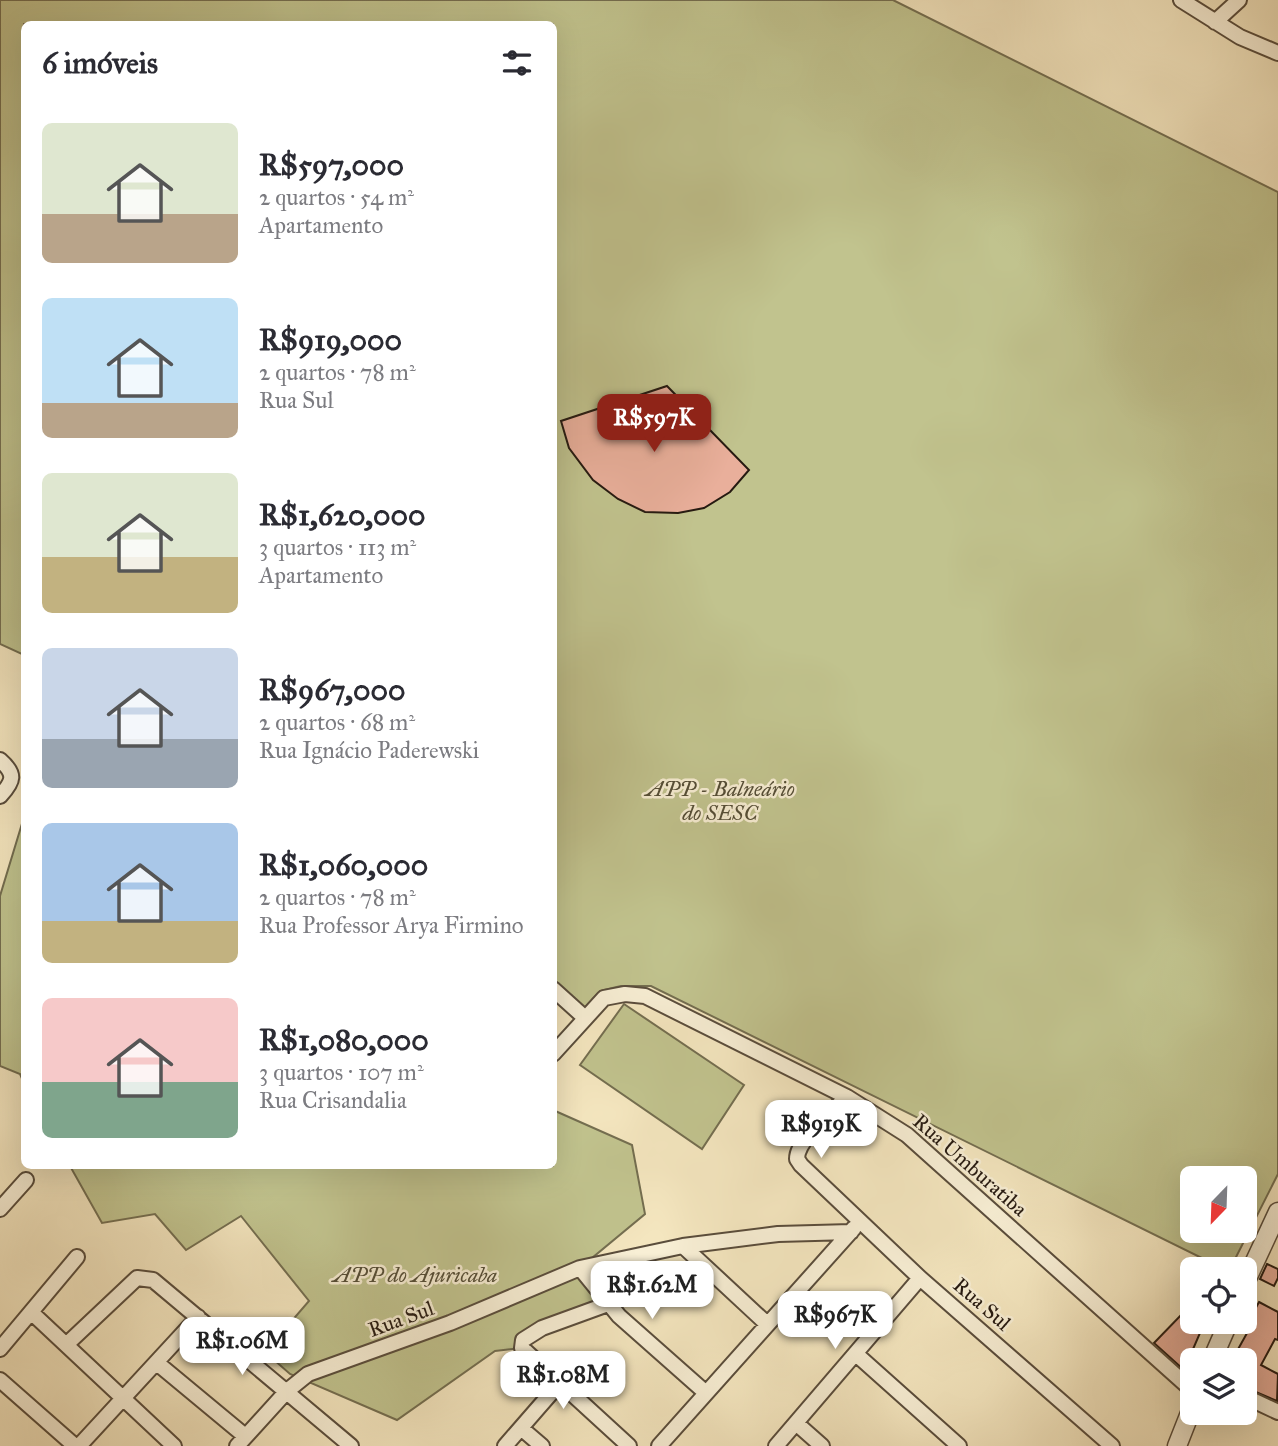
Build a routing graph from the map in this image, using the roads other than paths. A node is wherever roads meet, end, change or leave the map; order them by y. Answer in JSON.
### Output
{"nodes":[{"id":1,"x":1181,"y":0,"type":"edge"},
{"id":2,"x":1239,"y":0,"type":"edge"},
{"id":3,"x":1215,"y":22,"type":"junction"},
{"id":4,"x":1278,"y":53,"type":"edge"},
{"id":5,"x":5,"y":764,"type":"edge"},
{"id":6,"x":0,"y":796,"type":"edge"},
{"id":7,"x":557,"y":993,"type":"edge"},
{"id":8,"x":584,"y":1017,"type":"junction"},
{"id":9,"x":557,"y":1050,"type":"edge"},
{"id":10,"x":847,"y":1097,"type":"junction"},
{"id":11,"x":26,"y":1180,"type":"dead end"},
{"id":12,"x":0,"y":1209,"type":"edge"},
{"id":13,"x":1278,"y":1212,"type":"edge"},
{"id":14,"x":856,"y":1226,"type":"junction"},
{"id":15,"x":1271,"y":1241,"type":"edge"},
{"id":16,"x":683,"y":1246,"type":"junction"},
{"id":17,"x":77,"y":1257,"type":"dead end"},
{"id":18,"x":1257,"y":1264,"type":"edge"},
{"id":19,"x":580,"y":1268,"type":"junction"},
{"id":20,"x":920,"y":1278,"type":"junction"},
{"id":21,"x":608,"y":1304,"type":"junction"},
{"id":22,"x":31,"y":1312,"type":"junction"},
{"id":23,"x":198,"y":1317,"type":"junction"},
{"id":24,"x":767,"y":1324,"type":"junction"},
{"id":25,"x":67,"y":1344,"type":"junction"},
{"id":26,"x":0,"y":1349,"type":"edge"},
{"id":27,"x":856,"y":1354,"type":"junction"},
{"id":28,"x":157,"y":1363,"type":"junction"},
{"id":29,"x":1180,"y":1379,"type":"edge"},
{"id":30,"x":0,"y":1380,"type":"edge"},
{"id":31,"x":559,"y":1384,"type":"junction"},
{"id":32,"x":287,"y":1391,"type":"junction"},
{"id":33,"x":706,"y":1393,"type":"junction"},
{"id":34,"x":123,"y":1398,"type":"junction"},
{"id":35,"x":1257,"y":1402,"type":"edge"},
{"id":36,"x":1278,"y":1412,"type":"edge"},
{"id":37,"x":796,"y":1423,"type":"junction"},
{"id":38,"x":1185,"y":1425,"type":"edge"},
{"id":39,"x":521,"y":1428,"type":"junction"},
{"id":40,"x":241,"y":1441,"type":"edge"},
{"id":41,"x":77,"y":1446,"type":"edge"},
{"id":42,"x":174,"y":1446,"type":"edge"},
{"id":43,"x":351,"y":1446,"type":"edge"},
{"id":44,"x":505,"y":1446,"type":"edge"},
{"id":45,"x":542,"y":1446,"type":"edge"},
{"id":46,"x":629,"y":1446,"type":"edge"},
{"id":47,"x":659,"y":1446,"type":"edge"},
{"id":48,"x":776,"y":1446,"type":"edge"},
{"id":49,"x":822,"y":1446,"type":"edge"},
{"id":50,"x":959,"y":1446,"type":"edge"},
{"id":51,"x":1112,"y":1446,"type":"edge"},
{"id":52,"x":1177,"y":1446,"type":"edge"}],
"edges":[{"from":1,"to":3,"type":"street"},
{"from":2,"to":3,"type":"street"},
{"from":3,"to":4,"type":"street"},
{"from":5,"to":6,"type":"street"},
{"from":7,"to":8,"type":"street"},
{"from":8,"to":9,"type":"street","name":"Rua Umburatiba"},
{"from":8,"to":10,"type":"street","name":"Rua Umburatiba"},
{"from":10,"to":14,"type":"street","name":"Rua Sul"},
{"from":10,"to":29,"type":"street","name":"Rua Umburatiba"},
{"from":11,"to":12,"type":"street"},
{"from":13,"to":15,"type":"street"},
{"from":14,"to":16,"type":"street","name":"Rua Sul"},
{"from":14,"to":20,"type":"street","name":"Rua Sul"},
{"from":14,"to":24,"type":"street"},
{"from":15,"to":18,"type":"street"},
{"from":16,"to":19,"type":"street","name":"Rua Sul"},
{"from":16,"to":24,"type":"street"},
{"from":17,"to":22,"type":"street"},
{"from":19,"to":21,"type":"street"},
{"from":19,"to":32,"type":"street","name":"Rua Sul"},
{"from":20,"to":27,"type":"street"},
{"from":20,"to":51,"type":"street","name":"Rua Sul"},
{"from":21,"to":31,"type":"street"},
{"from":21,"to":33,"type":"street"},
{"from":22,"to":25,"type":"street"},
{"from":22,"to":26,"type":"street"},
{"from":23,"to":25,"type":"street"},
{"from":23,"to":28,"type":"street"},
{"from":23,"to":32,"type":"street"},
{"from":24,"to":33,"type":"street"},
{"from":25,"to":34,"type":"street"},
{"from":27,"to":37,"type":"street"},
{"from":27,"to":50,"type":"street"},
{"from":28,"to":34,"type":"street"},
{"from":28,"to":40,"type":"street"},
{"from":30,"to":41,"type":"street"},
{"from":31,"to":39,"type":"street"},
{"from":31,"to":46,"type":"street"},
{"from":32,"to":40,"type":"street","name":"Rua Sul"},
{"from":32,"to":43,"type":"street"},
{"from":33,"to":47,"type":"street"},
{"from":34,"to":41,"type":"street"},
{"from":34,"to":42,"type":"street"},
{"from":35,"to":36,"type":"street"},
{"from":37,"to":48,"type":"street"},
{"from":37,"to":49,"type":"street"},
{"from":38,"to":52,"type":"street"},
{"from":39,"to":44,"type":"street"},
{"from":39,"to":45,"type":"street"}]}
